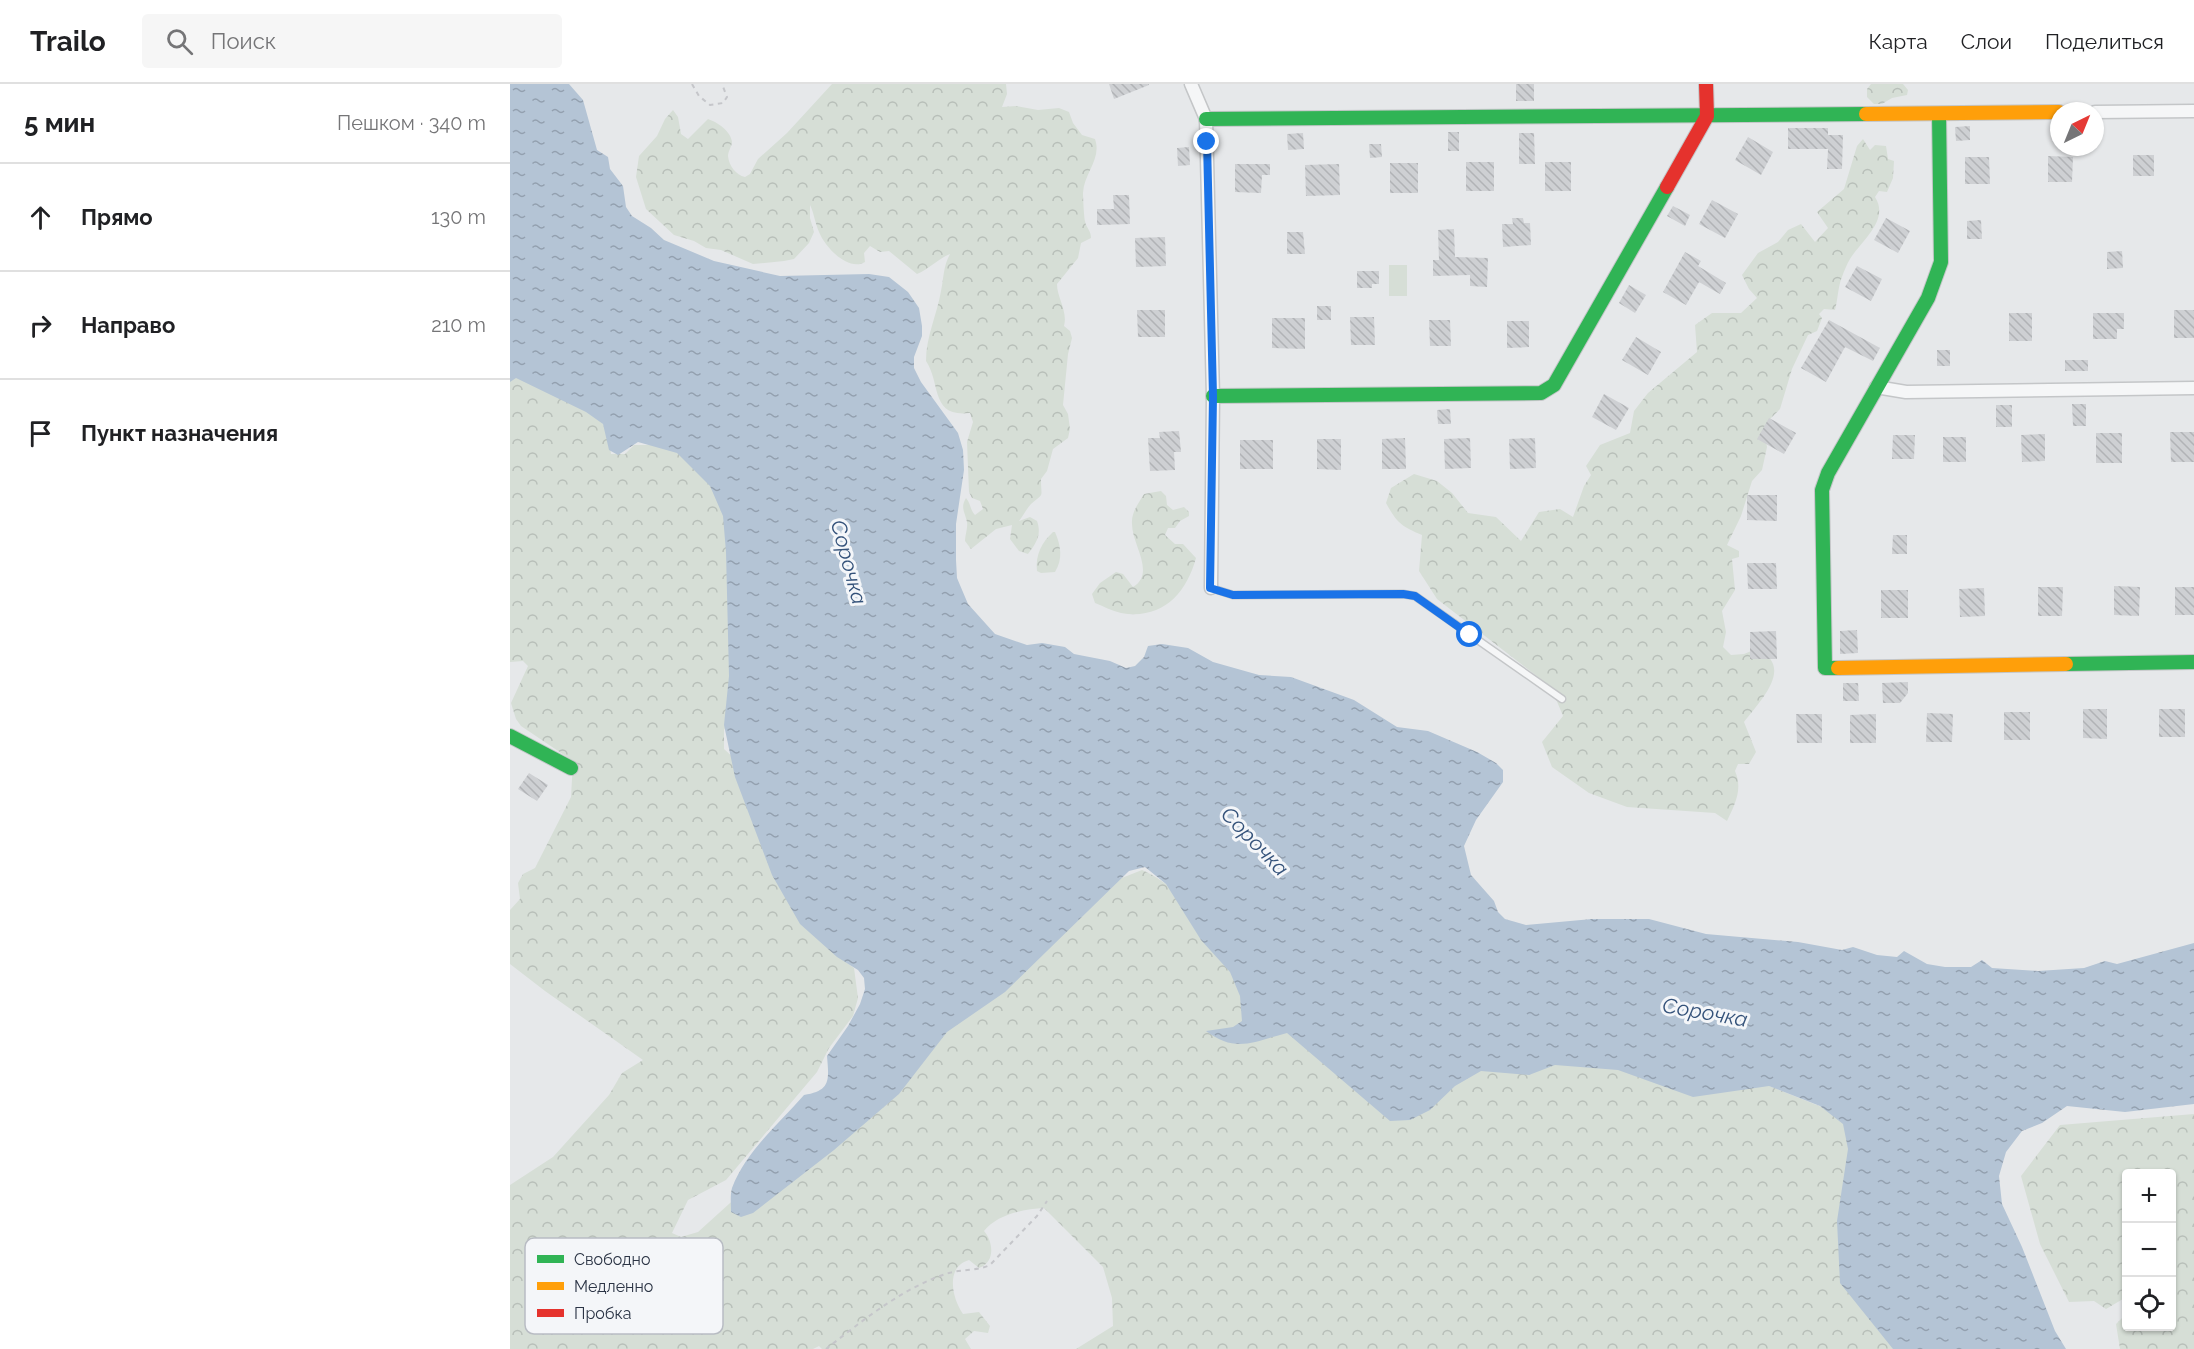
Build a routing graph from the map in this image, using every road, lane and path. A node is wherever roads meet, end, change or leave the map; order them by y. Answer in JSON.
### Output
{"nodes":[{"id":1,"x":692,"y":84,"type":"edge"},
{"id":2,"x":722,"y":84,"type":"edge"},
{"id":3,"x":1191,"y":84,"type":"edge"},
{"id":4,"x":1706,"y":84,"type":"edge"},
{"id":5,"x":2194,"y":111,"type":"edge"},
{"id":6,"x":2050,"y":112,"type":"edge"},
{"id":7,"x":2104,"y":112,"type":"edge"},
{"id":8,"x":1939,"y":114,"type":"junction"},
{"id":9,"x":1707,"y":116,"type":"junction"},
{"id":10,"x":1206,"y":119,"type":"junction"},
{"id":11,"x":1876,"y":387,"type":"junction"},
{"id":12,"x":2194,"y":388,"type":"edge"},
{"id":13,"x":1213,"y":396,"type":"junction"},
{"id":14,"x":1210,"y":588,"type":"joint"},
{"id":15,"x":2194,"y":662,"type":"edge"},
{"id":16,"x":1562,"y":699,"type":"dead end"},
{"id":17,"x":510,"y":736,"type":"edge"},
{"id":18,"x":571,"y":768,"type":"dead end"},
{"id":19,"x":1047,"y":1201,"type":"dead end"},
{"id":20,"x":826,"y":1349,"type":"edge"}],
"edges":[{"from":1,"to":2,"type":"path"},
{"from":3,"to":10,"type":"street"},
{"from":4,"to":9,"type":"street"},
{"from":5,"to":7,"type":"street"},
{"from":6,"to":8,"type":"street"},
{"from":8,"to":9,"type":"street"},
{"from":8,"to":11,"type":"street"},
{"from":9,"to":10,"type":"street"},
{"from":9,"to":13,"type":"street"},
{"from":10,"to":13,"type":"street"},
{"from":11,"to":12,"type":"street"},
{"from":11,"to":15,"type":"street"},
{"from":13,"to":14,"type":"street"},
{"from":14,"to":16,"type":"lane"},
{"from":17,"to":18,"type":"street"},
{"from":19,"to":20,"type":"path"}]}
